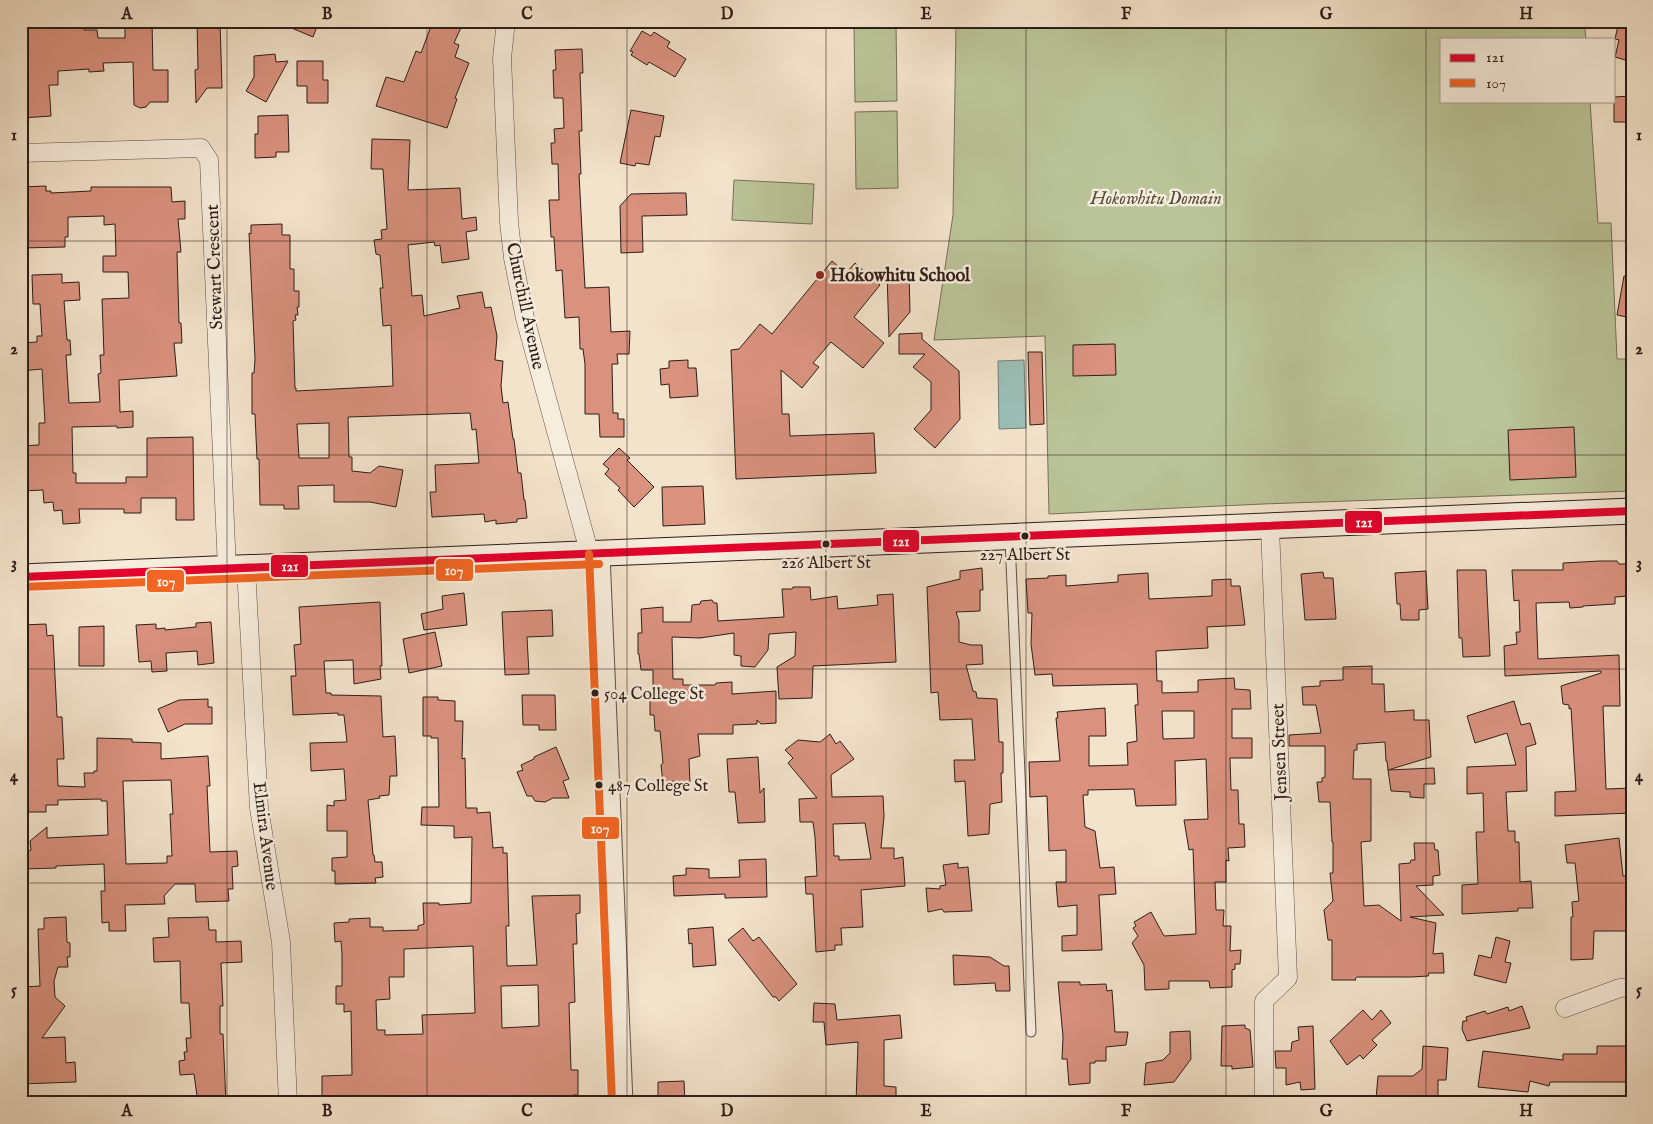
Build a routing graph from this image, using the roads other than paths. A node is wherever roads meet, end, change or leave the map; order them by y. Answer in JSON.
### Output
{"nodes":[{"id":1,"x":506,"y":21,"type":"edge"},
{"id":2,"x":21,"y":153,"type":"edge"},
{"id":3,"x":1632,"y":511,"type":"edge"},
{"id":4,"x":1270,"y":526,"type":"junction"},
{"id":5,"x":1010,"y":536,"type":"junction"},
{"id":6,"x":595,"y":555,"type":"junction"},
{"id":7,"x":237,"y":568,"type":"junction"},
{"id":8,"x":21,"y":578,"type":"edge"},
{"id":9,"x":1632,"y":987,"type":"edge"},
{"id":10,"x":1566,"y":1008,"type":"dead end"},
{"id":11,"x":1031,"y":1032,"type":"dead end"},
{"id":12,"x":288,"y":1103,"type":"edge"},
{"id":13,"x":622,"y":1103,"type":"edge"},
{"id":14,"x":1264,"y":1103,"type":"edge"}],
"edges":[{"from":1,"to":6,"type":"street","name":"Churchill Avenue"},
{"from":2,"to":7,"type":"street","name":"Stewart Crescent"},
{"from":3,"to":4,"type":"main road"},
{"from":4,"to":5,"type":"main road"},
{"from":4,"to":14,"type":"street","name":"Jensen Street"},
{"from":5,"to":6,"type":"main road"},
{"from":5,"to":11,"type":"lane"},
{"from":6,"to":7,"type":"main road"},
{"from":6,"to":13,"type":"street"},
{"from":7,"to":8,"type":"main road"},
{"from":7,"to":12,"type":"street","name":"Elmira Avenue"},
{"from":9,"to":10,"type":"street"}]}
